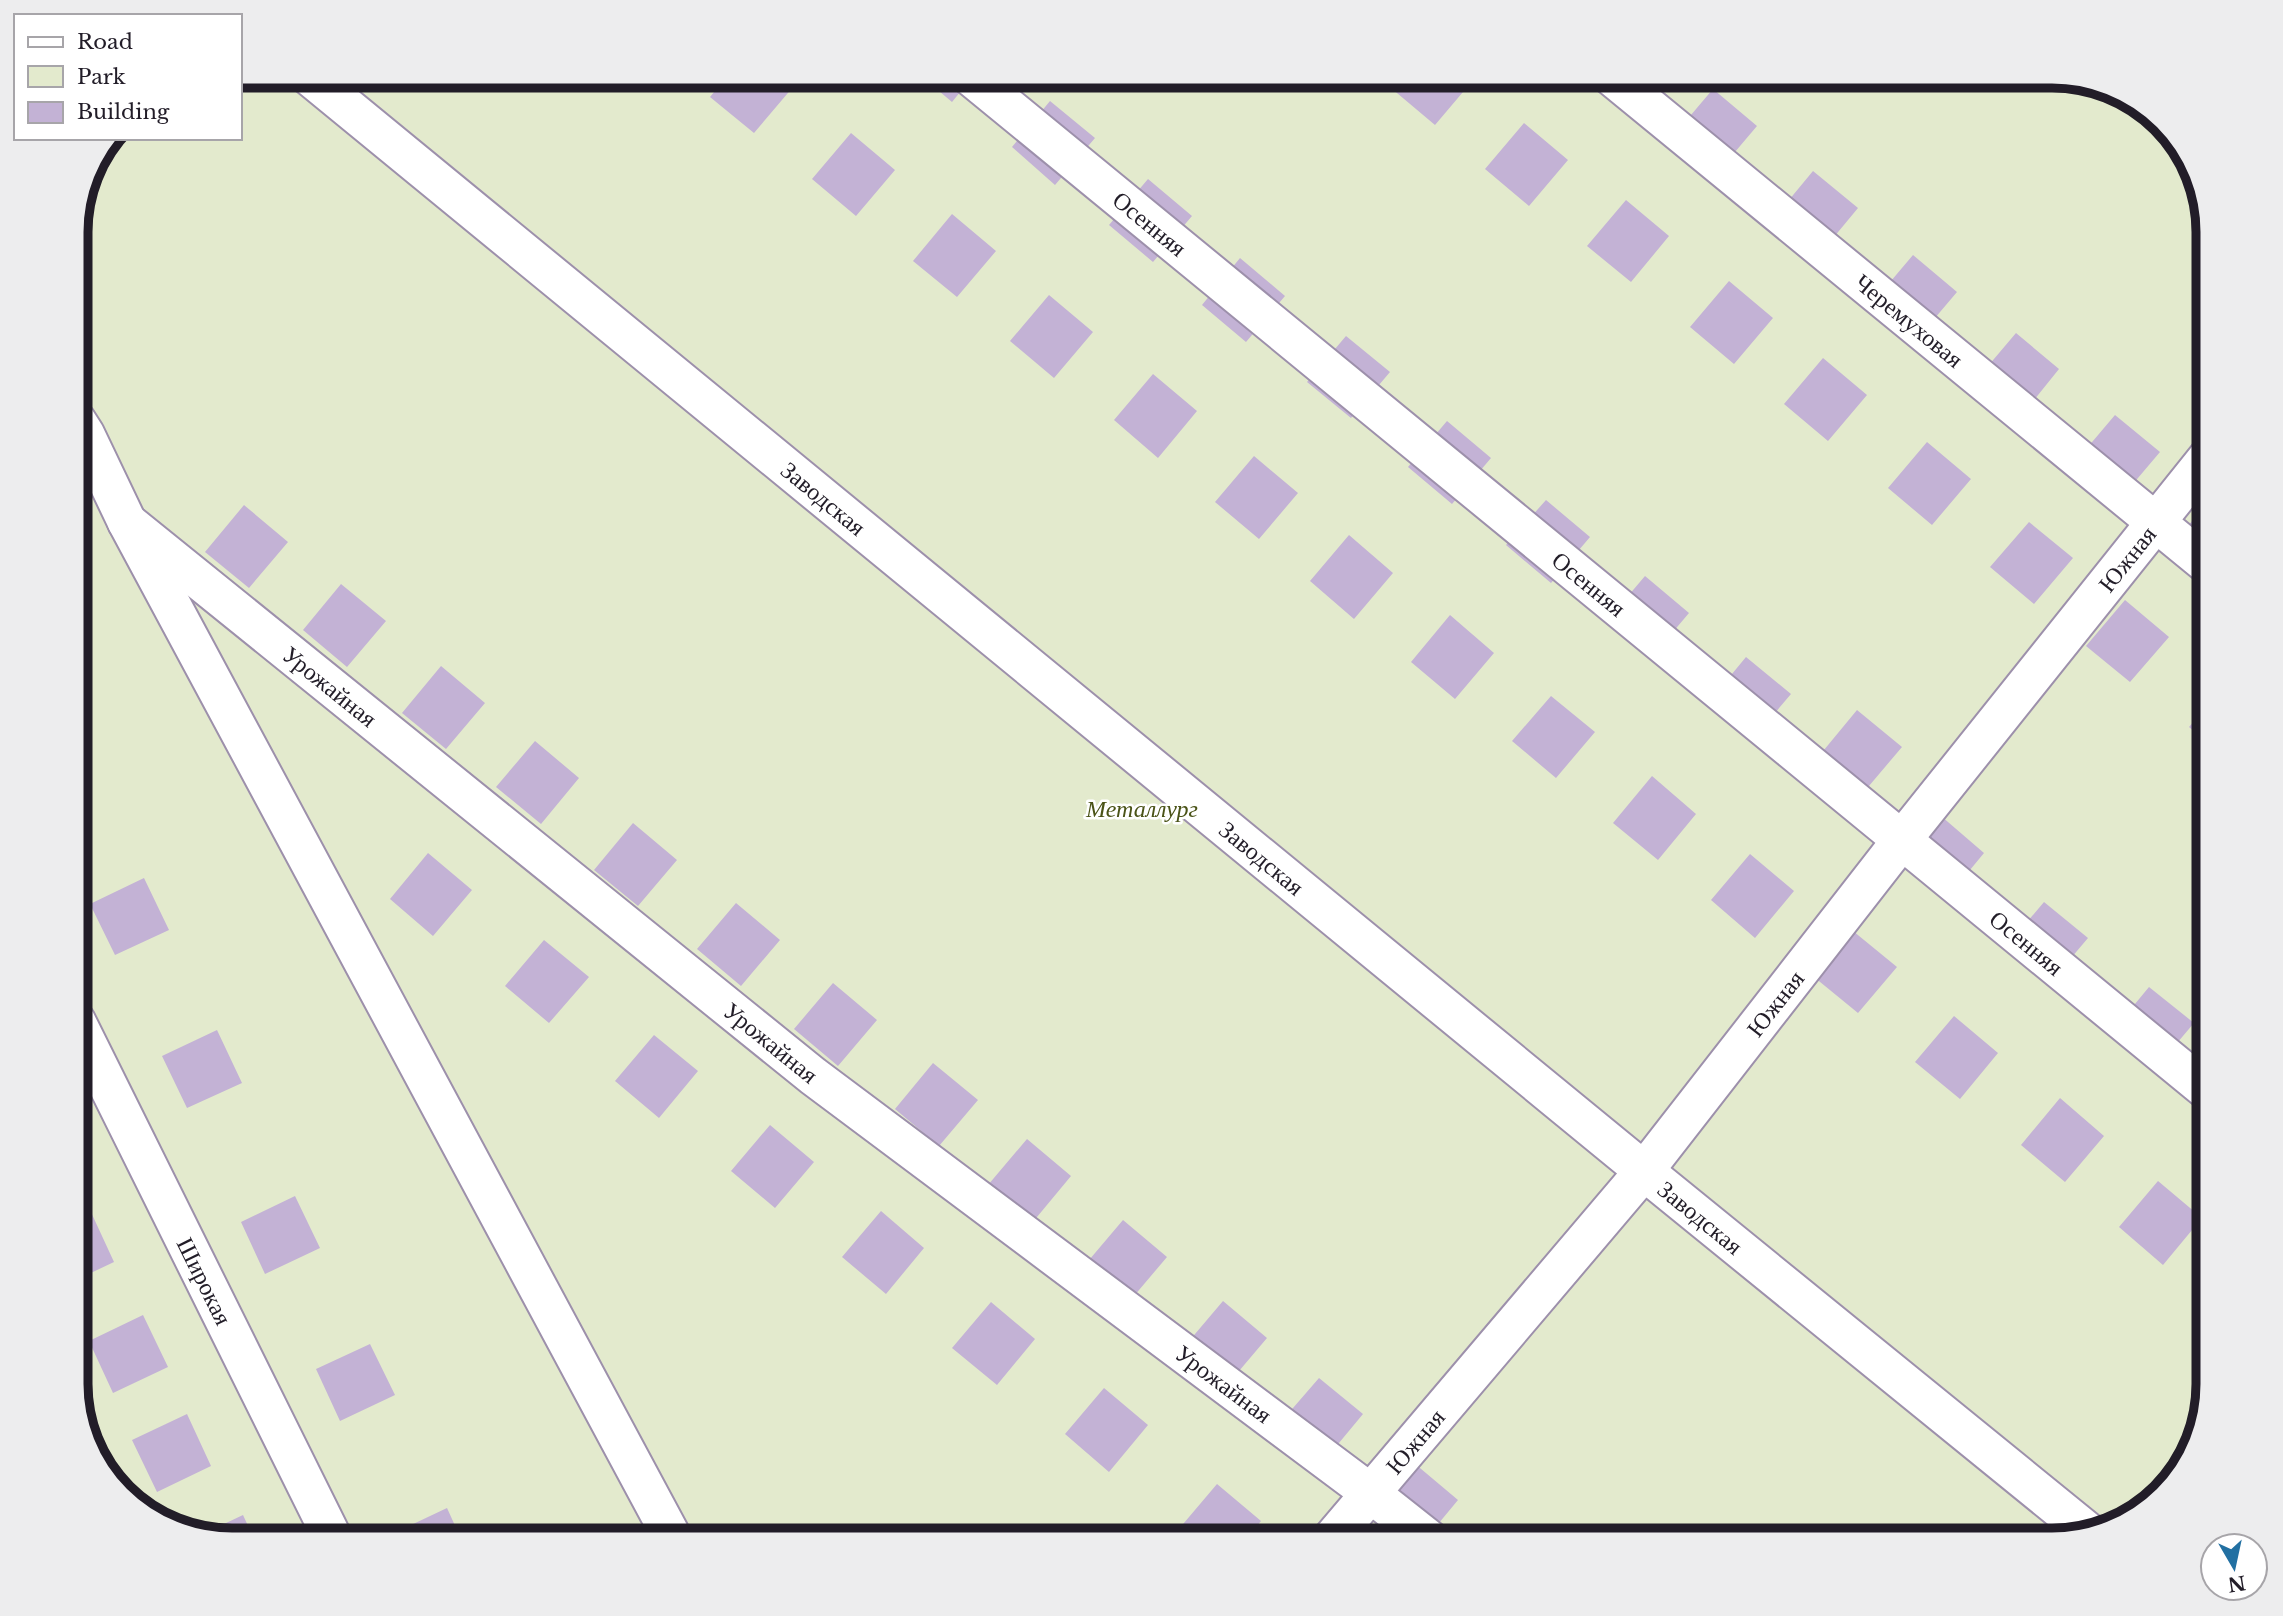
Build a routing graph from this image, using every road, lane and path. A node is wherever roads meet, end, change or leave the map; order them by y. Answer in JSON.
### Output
{"nodes":[{"id":1,"x":324,"y":88,"type":"edge"},
{"id":2,"x":985,"y":88,"type":"edge"},
{"id":3,"x":1625,"y":88,"type":"edge"},
{"id":4,"x":88,"y":441,"type":"edge"},
{"id":5,"x":2196,"y":472,"type":"edge"},
{"id":6,"x":2155,"y":522,"type":"junction"},
{"id":7,"x":127,"y":523,"type":"junction"},
{"id":8,"x":2196,"y":555,"type":"edge"},
{"id":9,"x":1901,"y":841,"type":"junction"},
{"id":10,"x":88,"y":1045,"type":"edge"},
{"id":11,"x":2196,"y":1081,"type":"edge"},
{"id":12,"x":1644,"y":1171,"type":"junction"},
{"id":13,"x":1369,"y":1492,"type":"junction"},
{"id":14,"x":2080,"y":1525,"type":"edge"},
{"id":15,"x":328,"y":1528,"type":"edge"},
{"id":16,"x":667,"y":1528,"type":"edge"},
{"id":17,"x":1340,"y":1528,"type":"edge"},
{"id":18,"x":1415,"y":1528,"type":"edge"}],
"edges":[{"from":1,"to":12,"type":"street","name":"Заводская"},
{"from":2,"to":9,"type":"street","name":"Осенняя"},
{"from":3,"to":6,"type":"street","name":"Черемуховая"},
{"from":4,"to":7,"type":"street"},
{"from":5,"to":6,"type":"street","name":"Южная"},
{"from":6,"to":8,"type":"street","name":"Черемуховая"},
{"from":6,"to":9,"type":"street","name":"Южная"},
{"from":7,"to":13,"type":"street","name":"Урожайная"},
{"from":7,"to":16,"type":"street"},
{"from":9,"to":11,"type":"street","name":"Осенняя"},
{"from":9,"to":12,"type":"street","name":"Южная"},
{"from":10,"to":15,"type":"street","name":"Широкая"},
{"from":12,"to":13,"type":"street","name":"Южная"},
{"from":12,"to":14,"type":"street","name":"Заводская"},
{"from":13,"to":17,"type":"street","name":"Южная"},
{"from":13,"to":18,"type":"street","name":"Урожайная"}]}
